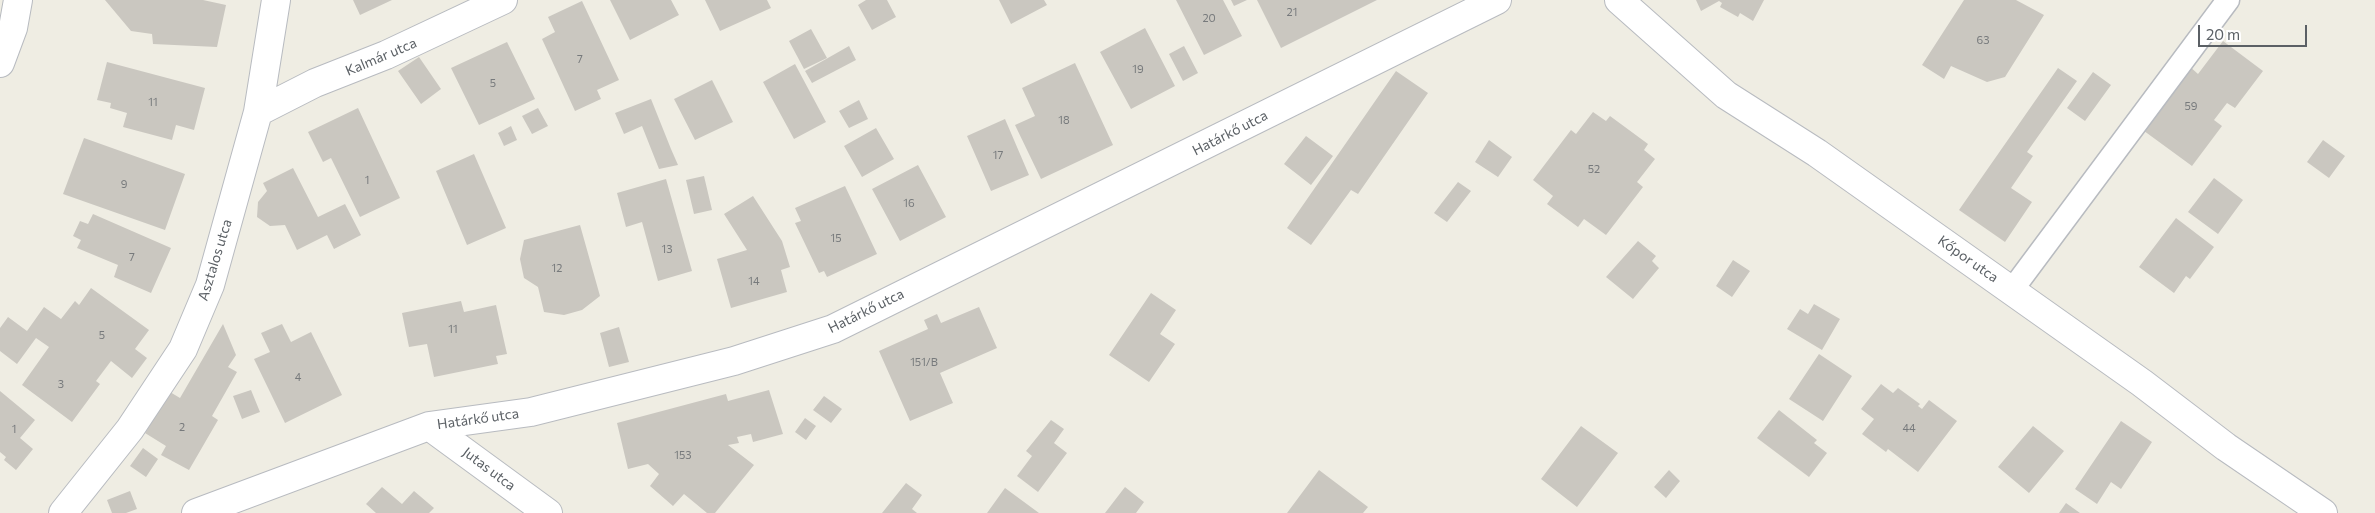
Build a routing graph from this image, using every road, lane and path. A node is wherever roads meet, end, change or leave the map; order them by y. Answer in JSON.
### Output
{"nodes":[{"id":1,"x":18,"y":0,"type":"edge"},
{"id":2,"x":276,"y":0,"type":"edge"},
{"id":3,"x":503,"y":0,"type":"edge"},
{"id":4,"x":1497,"y":0,"type":"edge"},
{"id":5,"x":1619,"y":0,"type":"edge"},
{"id":6,"x":2228,"y":0,"type":"edge"},
{"id":7,"x":0,"y":63,"type":"edge"},
{"id":8,"x":258,"y":112,"type":"junction"},
{"id":9,"x":2012,"y":290,"type":"junction"},
{"id":10,"x":429,"y":426,"type":"junction"},
{"id":11,"x":64,"y":513,"type":"edge"},
{"id":12,"x":196,"y":513,"type":"edge"},
{"id":13,"x":548,"y":513,"type":"edge"},
{"id":14,"x":2323,"y":513,"type":"edge"}],
"edges":[{"from":1,"to":7,"type":"street"},
{"from":2,"to":8,"type":"street","name":"Asztalos utca"},
{"from":3,"to":8,"type":"street","name":"Kalmár utca"},
{"from":4,"to":10,"type":"street","name":"Határkő utca"},
{"from":5,"to":9,"type":"street","name":"Kőpor utca"},
{"from":6,"to":9,"type":"lane"},
{"from":8,"to":11,"type":"street","name":"Asztalos utca"},
{"from":9,"to":14,"type":"street","name":"Kőpor utca"},
{"from":10,"to":12,"type":"street","name":"Határkő utca"},
{"from":10,"to":13,"type":"street","name":"Jutas utca"}]}
